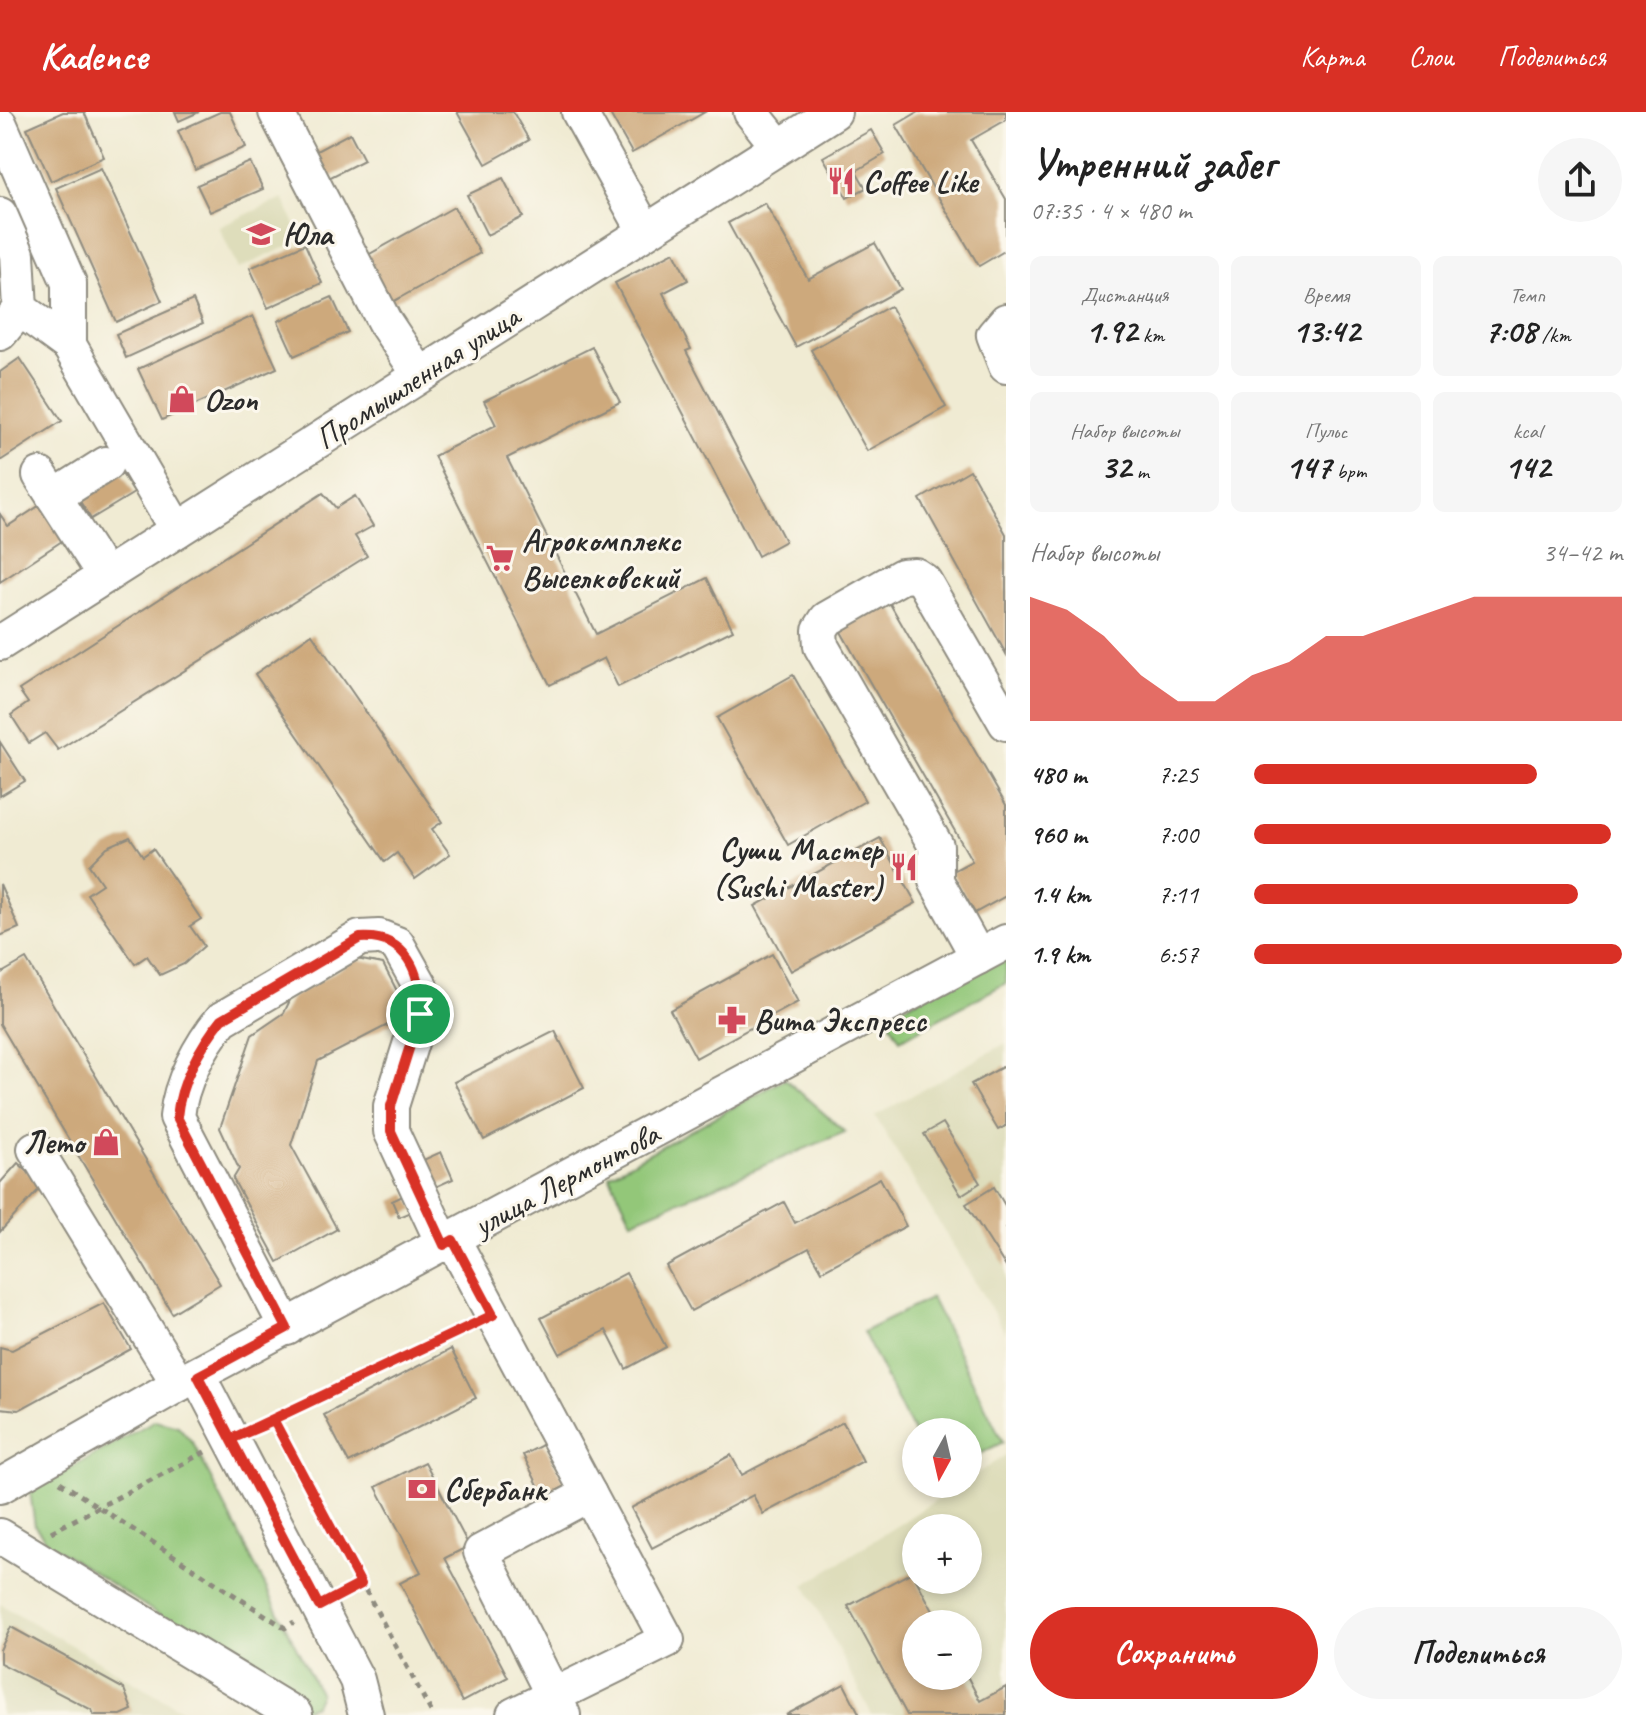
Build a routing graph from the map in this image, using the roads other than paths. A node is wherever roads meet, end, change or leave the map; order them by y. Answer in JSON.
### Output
{"nodes":[{"id":1,"x":276,"y":112,"type":"edge"},
{"id":2,"x":579,"y":112,"type":"edge"},
{"id":3,"x":751,"y":112,"type":"edge"},
{"id":4,"x":834,"y":112,"type":"edge"},
{"id":5,"x":0,"y":125,"type":"edge"},
{"id":6,"x":778,"y":146,"type":"junction"},
{"id":7,"x":0,"y":215,"type":"edge"},
{"id":8,"x":645,"y":231,"type":"junction"},
{"id":9,"x":10,"y":321,"type":"edge"},
{"id":10,"x":1006,"y":321,"type":"edge"},
{"id":11,"x":69,"y":345,"type":"junction"},
{"id":12,"x":1006,"y":366,"type":"edge"},
{"id":13,"x":420,"y":375,"type":"junction"},
{"id":14,"x":106,"y":464,"type":"dead end"},
{"id":15,"x":177,"y":530,"type":"junction"},
{"id":16,"x":105,"y":576,"type":"junction"},
{"id":17,"x":0,"y":643,"type":"edge"},
{"id":18,"x":1006,"y":723,"type":"edge"},
{"id":19,"x":992,"y":949,"type":"edge"},
{"id":20,"x":35,"y":1149,"type":"dead end"},
{"id":21,"x":448,"y":1243,"type":"junction"},
{"id":22,"x":287,"y":1328,"type":"junction"},
{"id":23,"x":188,"y":1380,"type":"junction"},
{"id":24,"x":0,"y":1486,"type":"edge"},
{"id":25,"x":589,"y":1494,"type":"junction"},
{"id":26,"x":10,"y":1542,"type":"edge"},
{"id":27,"x":559,"y":1706,"type":"edge"},
{"id":28,"x":295,"y":1715,"type":"edge"},
{"id":29,"x":366,"y":1715,"type":"edge"},
{"id":30,"x":514,"y":1715,"type":"edge"}],
"edges":[{"from":1,"to":13,"type":"street"},
{"from":2,"to":8,"type":"street"},
{"from":3,"to":6,"type":"street"},
{"from":4,"to":6,"type":"street","name":"Промышленная улица"},
{"from":5,"to":11,"type":"street"},
{"from":6,"to":8,"type":"street","name":"Промышленная улица"},
{"from":7,"to":9,"type":"street"},
{"from":8,"to":13,"type":"street","name":"Промышленная улица"},
{"from":9,"to":11,"type":"street"},
{"from":10,"to":12,"type":"street"},
{"from":11,"to":15,"type":"street"},
{"from":13,"to":15,"type":"street","name":"Промышленная улица"},
{"from":14,"to":16,"type":"street"},
{"from":15,"to":16,"type":"street","name":"Промышленная улица"},
{"from":16,"to":17,"type":"street","name":"Промышленная улица"},
{"from":18,"to":19,"type":"street"},
{"from":19,"to":21,"type":"street","name":"улица Лермонтова"},
{"from":20,"to":23,"type":"street"},
{"from":21,"to":22,"type":"street","name":"улица Лермонтова"},
{"from":21,"to":22,"type":"street"},
{"from":21,"to":25,"type":"street"},
{"from":22,"to":23,"type":"street","name":"улица Лермонтова"},
{"from":23,"to":24,"type":"street","name":"улица Лермонтова"},
{"from":23,"to":29,"type":"street"},
{"from":25,"to":27,"type":"street"},
{"from":25,"to":27,"type":"street"},
{"from":26,"to":28,"type":"street"},
{"from":27,"to":30,"type":"street"}]}
